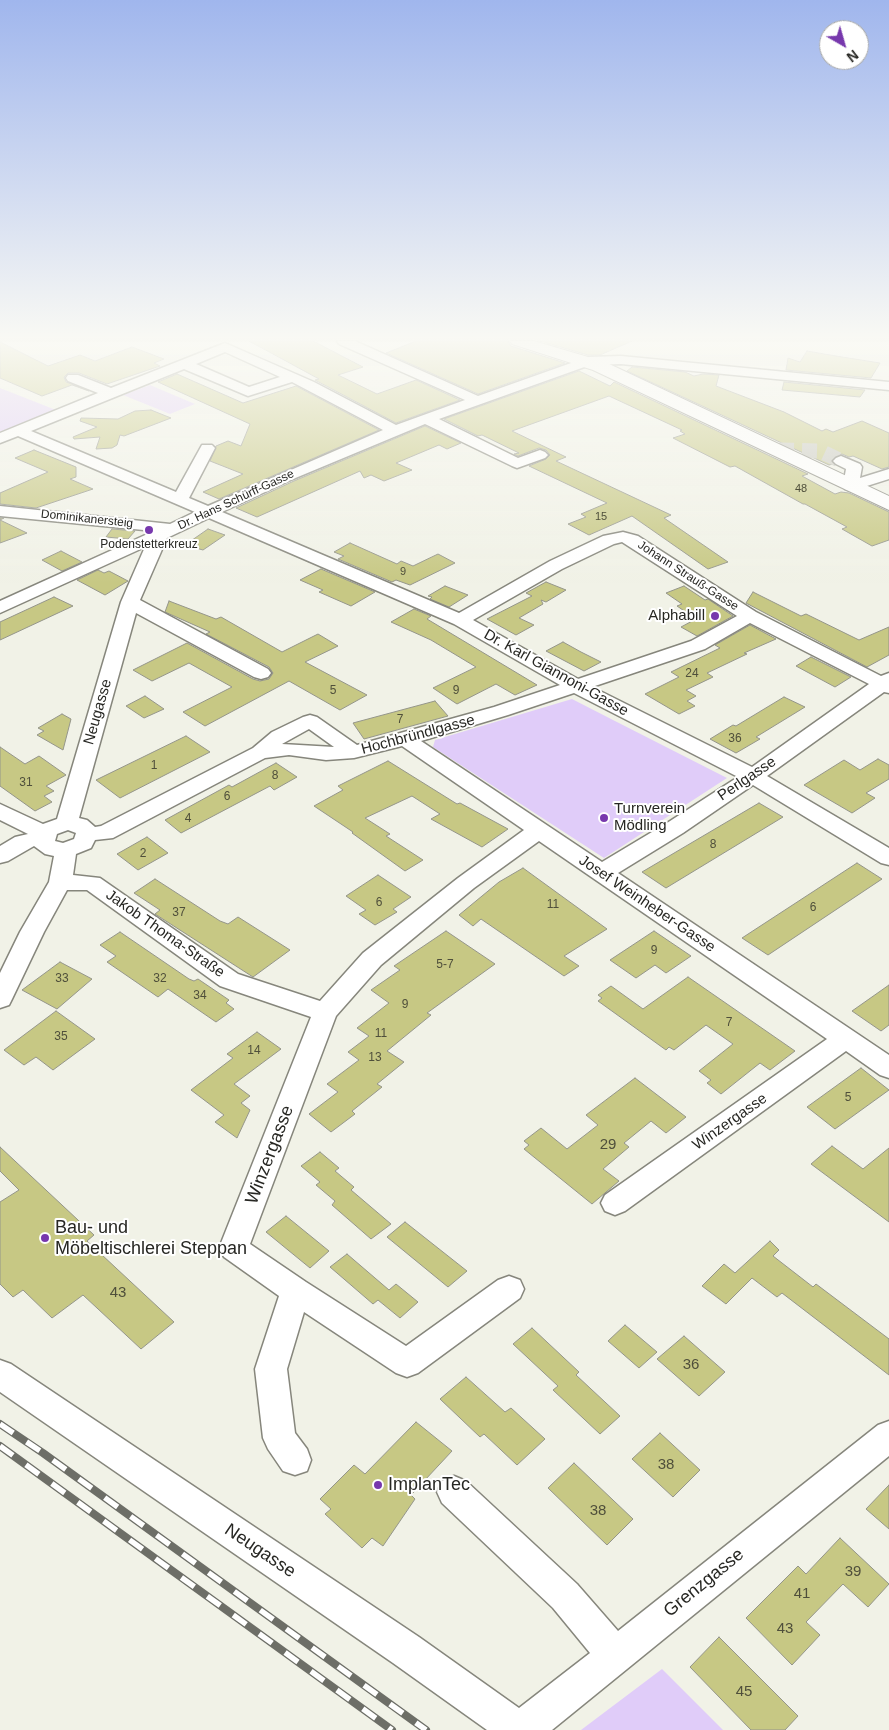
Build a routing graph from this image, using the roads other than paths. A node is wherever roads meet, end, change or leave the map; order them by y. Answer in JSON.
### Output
{"nodes":[{"id":1,"x":41,"y":422,"type":"edge"},
{"id":2,"x":379,"y":422,"type":"edge"},
{"id":3,"x":418,"y":422,"type":"edge"},
{"id":4,"x":432,"y":422,"type":"edge"},
{"id":5,"x":716,"y":422,"type":"edge"},
{"id":6,"x":395,"y":430,"type":"junction"},
{"id":7,"x":19,"y":431,"type":"junction"},
{"id":8,"x":0,"y":438,"type":"edge"},
{"id":9,"x":208,"y":448,"type":"dead end"},
{"id":10,"x":540,"y":455,"type":"dead end"},
{"id":11,"x":841,"y":461,"type":"tunnel mouth"},
{"id":12,"x":889,"y":474,"type":"edge"},
{"id":13,"x":851,"y":486,"type":"junction"},
{"id":14,"x":180,"y":500,"type":"junction"},
{"id":15,"x":889,"y":504,"type":"edge"},
{"id":16,"x":0,"y":511,"type":"edge"},
{"id":17,"x":210,"y":512,"type":"junction"},
{"id":18,"x":166,"y":533,"type":"junction"},
{"id":19,"x":130,"y":602,"type":"junction"},
{"id":20,"x":0,"y":608,"type":"edge"},
{"id":21,"x":750,"y":616,"type":"junction"},
{"id":22,"x":460,"y":620,"type":"junction"},
{"id":23,"x":261,"y":673,"type":"dead end"},
{"id":24,"x":887,"y":683,"type":"edge"},
{"id":25,"x":578,"y":686,"type":"junction"},
{"id":26,"x":405,"y":739,"type":"junction"},
{"id":27,"x":260,"y":752,"type":"junction"},
{"id":28,"x":354,"y":752,"type":"junction"},
{"id":29,"x":753,"y":776,"type":"junction"},
{"id":30,"x":0,"y":811,"type":"edge"},
{"id":31,"x":67,"y":823,"type":"junction"},
{"id":32,"x":538,"y":831,"type":"junction"},
{"id":33,"x":87,"y":834,"type":"junction"},
{"id":34,"x":44,"y":835,"type":"junction"},
{"id":35,"x":65,"y":850,"type":"junction"},
{"id":36,"x":0,"y":856,"type":"edge"},
{"id":37,"x":889,"y":858,"type":"edge"},
{"id":38,"x":601,"y":873,"type":"junction"},
{"id":39,"x":60,"y":882,"type":"junction"},
{"id":40,"x":0,"y":999,"type":"edge"},
{"id":41,"x":325,"y":1012,"type":"junction"},
{"id":42,"x":845,"y":1039,"type":"junction"},
{"id":43,"x":889,"y":1068,"type":"edge"},
{"id":44,"x":615,"y":1203,"type":"dead end"},
{"id":45,"x":509,"y":1289,"type":"dead end"},
{"id":46,"x":295,"y":1291,"type":"junction"},
{"id":47,"x":0,"y":1374,"type":"edge"},
{"id":48,"x":889,"y":1436,"type":"edge"},
{"id":49,"x":294,"y":1460,"type":"dead end"},
{"id":50,"x":454,"y":1492,"type":"dead end"},
{"id":51,"x":615,"y":1655,"type":"junction"},
{"id":52,"x":519,"y":1730,"type":"edge"}],
"edges":[{"from":1,"to":7,"type":"street"},
{"from":2,"to":6,"type":"street"},
{"from":3,"to":6,"type":"street","name":"Dr. Hans Schürff-Gasse"},
{"from":4,"to":10,"type":"street"},
{"from":5,"to":13,"type":"main road"},
{"from":6,"to":17,"type":"street","name":"Dr. Hans Schürff-Gasse"},
{"from":7,"to":8,"type":"street"},
{"from":7,"to":14,"type":"street","name":"Dr. Karl Giannoni-Gasse"},
{"from":9,"to":14,"type":"street"},
{"from":11,"to":13,"type":"street"},
{"from":12,"to":13,"type":"street"},
{"from":13,"to":15,"type":"main road"},
{"from":14,"to":17,"type":"street","name":"Dr. Karl Giannoni-Gasse"},
{"from":16,"to":18,"type":"street","name":"Dominikanersteig"},
{"from":17,"to":18,"type":"street","name":"Dr. Hans Schürff-Gasse"},
{"from":17,"to":22,"type":"street","name":"Dr. Karl Giannoni-Gasse"},
{"from":18,"to":19,"type":"street","name":"Neugasse"},
{"from":18,"to":20,"type":"street","name":"Dr. Hans Schürff-Gasse"},
{"from":19,"to":23,"type":"street"},
{"from":19,"to":31,"type":"street","name":"Neugasse"},
{"from":21,"to":22,"type":"street","name":"Johann Strauß-Gasse"},
{"from":21,"to":24,"type":"street","name":"Johann Strauß-Gasse"},
{"from":21,"to":25,"type":"street","name":"Hochbründlgasse"},
{"from":22,"to":25,"type":"street","name":"Dr. Karl Giannoni-Gasse"},
{"from":24,"to":29,"type":"street","name":"Perlgasse"},
{"from":25,"to":26,"type":"street","name":"Hochbründlgasse"},
{"from":25,"to":29,"type":"street","name":"Dr. Karl Giannoni-Gasse"},
{"from":26,"to":28,"type":"street","name":"Hochbründlgasse"},
{"from":26,"to":32,"type":"street","name":"Josef Weinheber-Gasse"},
{"from":27,"to":28,"type":"street","name":"Hochbründlgasse"},
{"from":27,"to":28,"type":"street"},
{"from":27,"to":33,"type":"street","name":"Hochbründlgasse"},
{"from":29,"to":37,"type":"street","name":"Dr. Karl Giannoni-Gasse"},
{"from":29,"to":38,"type":"street","name":"Perlgasse"},
{"from":30,"to":34,"type":"street"},
{"from":31,"to":33,"type":"street"},
{"from":31,"to":34,"type":"street"},
{"from":32,"to":38,"type":"street","name":"Josef Weinheber-Gasse"},
{"from":32,"to":41,"type":"street","name":"Winzergasse"},
{"from":33,"to":35,"type":"street"},
{"from":34,"to":35,"type":"street"},
{"from":34,"to":36,"type":"street"},
{"from":35,"to":39,"type":"street"},
{"from":38,"to":42,"type":"street","name":"Josef Weinheber-Gasse"},
{"from":39,"to":40,"type":"street"},
{"from":39,"to":41,"type":"street","name":"Jakob Thoma-Straße"},
{"from":41,"to":46,"type":"street","name":"Winzergasse"},
{"from":42,"to":43,"type":"street","name":"Josef Weinheber-Gasse"},
{"from":42,"to":44,"type":"street","name":"Winzergasse"},
{"from":45,"to":46,"type":"street","name":"Winzergasse"},
{"from":46,"to":49,"type":"street"},
{"from":47,"to":52,"type":"street","name":"Neugasse"},
{"from":48,"to":51,"type":"street","name":"Grenzgasse"},
{"from":50,"to":51,"type":"street"},
{"from":51,"to":52,"type":"street","name":"Grenzgasse"}]}
